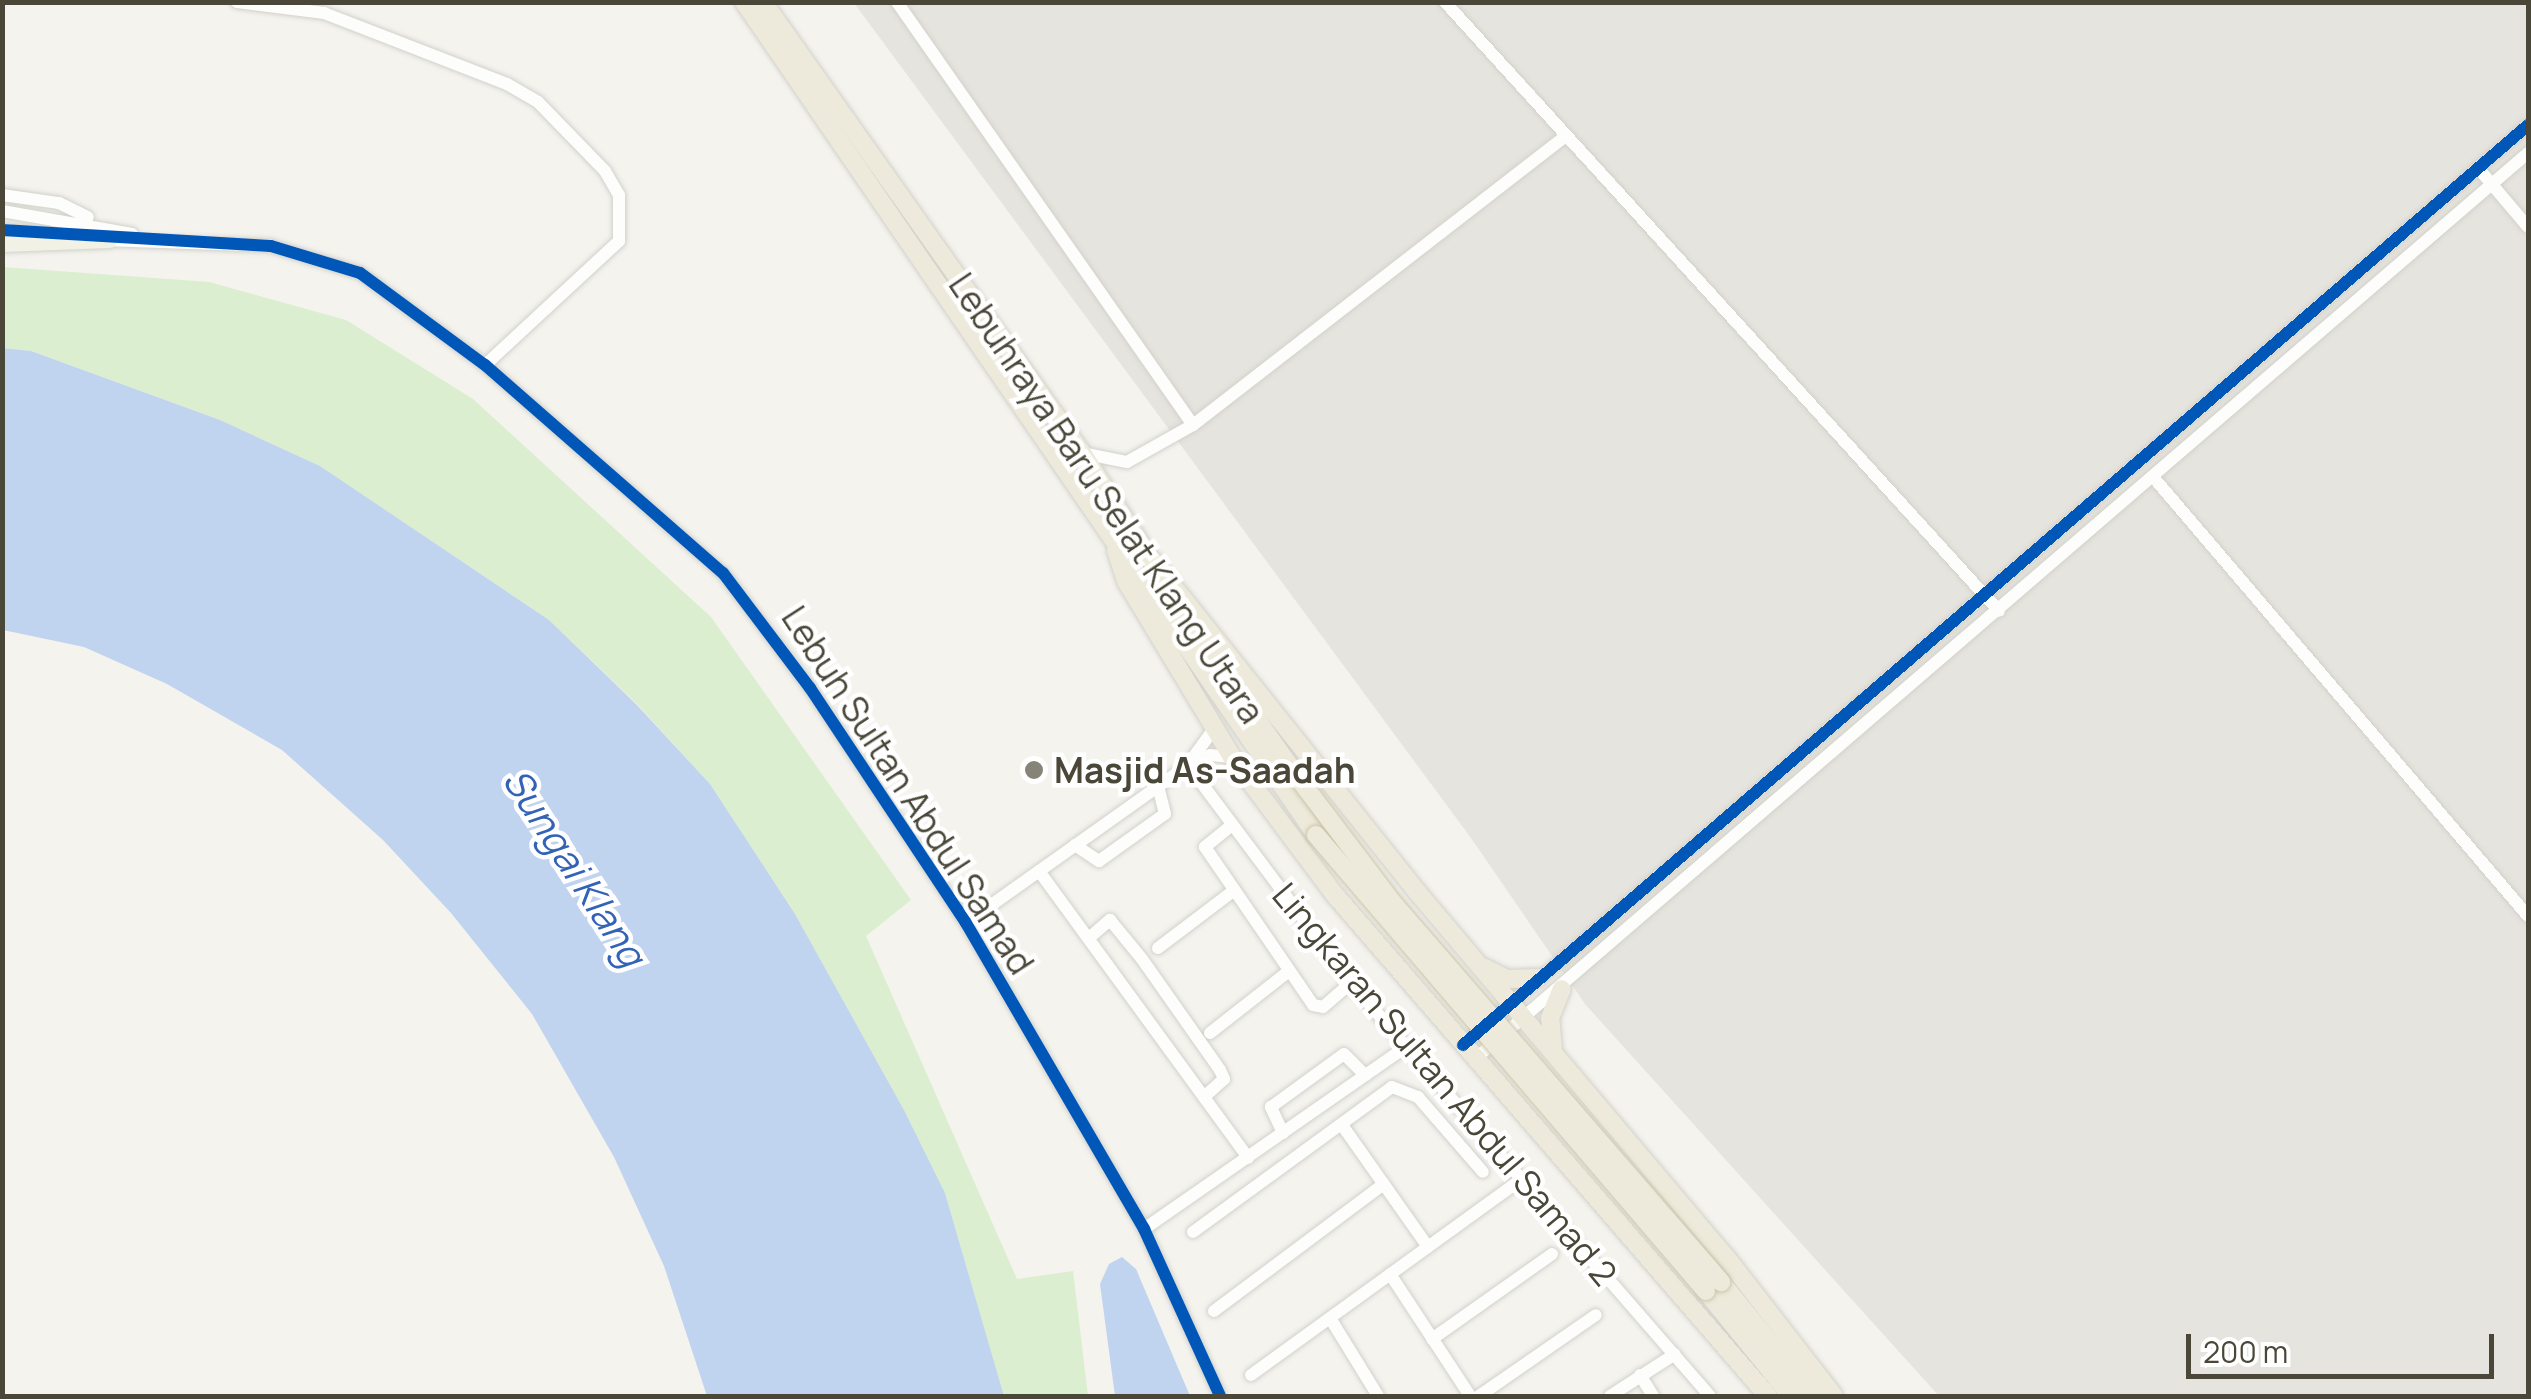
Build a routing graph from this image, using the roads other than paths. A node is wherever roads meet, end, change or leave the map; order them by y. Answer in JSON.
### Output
{"nodes":[{"id":1,"x":237,"y":2,"type":"edge"},
{"id":2,"x":744,"y":2,"type":"edge"},
{"id":3,"x":763,"y":2,"type":"edge"},
{"id":4,"x":897,"y":2,"type":"edge"},
{"id":5,"x":1445,"y":2,"type":"edge"},
{"id":6,"x":2528,"y":125,"type":"edge"},
{"id":7,"x":1564,"y":136,"type":"junction"},
{"id":8,"x":2528,"y":153,"type":"edge"},
{"id":9,"x":2478,"y":168,"type":"junction"},
{"id":10,"x":2492,"y":184,"type":"junction"},
{"id":11,"x":2,"y":195,"type":"edge"},
{"id":12,"x":2,"y":210,"type":"edge"},
{"id":13,"x":99,"y":223,"type":"junction"},
{"id":14,"x":2528,"y":227,"type":"edge"},
{"id":15,"x":2,"y":230,"type":"edge"},
{"id":16,"x":139,"y":236,"type":"junction"},
{"id":17,"x":109,"y":240,"type":"junction"},
{"id":18,"x":2,"y":244,"type":"edge"},
{"id":19,"x":2367,"y":263,"type":"junction"},
{"id":20,"x":2382,"y":279,"type":"junction"},
{"id":21,"x":486,"y":365,"type":"junction"},
{"id":22,"x":1192,"y":425,"type":"junction"},
{"id":23,"x":1082,"y":453,"type":"junction"},
{"id":24,"x":2154,"y":478,"type":"junction"},
{"id":25,"x":1116,"y":550,"type":"junction"},
{"id":26,"x":1153,"y":561,"type":"junction"},
{"id":27,"x":1982,"y":593,"type":"junction"},
{"id":28,"x":1999,"y":611,"type":"junction"},
{"id":29,"x":1216,"y":727,"type":"junction"},
{"id":30,"x":1825,"y":731,"type":"junction"},
{"id":31,"x":1841,"y":748,"type":"junction"},
{"id":32,"x":1232,"y":758,"type":"junction"},
{"id":33,"x":1188,"y":765,"type":"junction"},
{"id":34,"x":1158,"y":785,"type":"junction"},
{"id":35,"x":1232,"y":826,"type":"junction"},
{"id":36,"x":1075,"y":845,"type":"junction"},
{"id":37,"x":1039,"y":870,"type":"junction"},
{"id":38,"x":1233,"y":891,"type":"junction"},
{"id":39,"x":2528,"y":916,"type":"edge"},
{"id":40,"x":966,"y":922,"type":"junction"},
{"id":41,"x":1089,"y":938,"type":"junction"},
{"id":42,"x":1158,"y":948,"type":"dead end"},
{"id":43,"x":1476,"y":962,"type":"junction"},
{"id":44,"x":1289,"y":971,"type":"junction"},
{"id":45,"x":1538,"y":978,"type":"junction"},
{"id":46,"x":1351,"y":983,"type":"junction"},
{"id":47,"x":1562,"y":988,"type":"junction"},
{"id":48,"x":1509,"y":1003,"type":"junction"},
{"id":49,"x":1525,"y":1020,"type":"junction"},
{"id":50,"x":1210,"y":1034,"type":"dead end"},
{"id":51,"x":1406,"y":1047,"type":"junction"},
{"id":52,"x":1469,"y":1052,"type":"junction"},
{"id":53,"x":1554,"y":1052,"type":"junction"},
{"id":54,"x":1365,"y":1075,"type":"junction"},
{"id":55,"x":1204,"y":1097,"type":"junction"},
{"id":56,"x":1342,"y":1125,"type":"junction"},
{"id":57,"x":1284,"y":1133,"type":"junction"},
{"id":58,"x":1248,"y":1158,"type":"junction"},
{"id":59,"x":1484,"y":1172,"type":"dead end"},
{"id":60,"x":1522,"y":1179,"type":"junction"},
{"id":61,"x":1384,"y":1184,"type":"junction"},
{"id":62,"x":1144,"y":1229,"type":"junction"},
{"id":63,"x":1194,"y":1232,"type":"dead end"},
{"id":64,"x":1428,"y":1247,"type":"junction"},
{"id":65,"x":1552,"y":1254,"type":"dead end"},
{"id":66,"x":1390,"y":1274,"type":"junction"},
{"id":67,"x":1713,"y":1287,"type":"junction"},
{"id":68,"x":1214,"y":1311,"type":"dead end"},
{"id":69,"x":1596,"y":1315,"type":"dead end"},
{"id":70,"x":1330,"y":1318,"type":"junction"},
{"id":71,"x":1432,"y":1339,"type":"junction"},
{"id":72,"x":1675,"y":1354,"type":"junction"},
{"id":73,"x":1640,"y":1375,"type":"junction"},
{"id":74,"x":1251,"y":1376,"type":"dead end"},
{"id":75,"x":1375,"y":1392,"type":"edge"},
{"id":76,"x":1220,"y":1396,"type":"edge"},
{"id":77,"x":1357,"y":1396,"type":"edge"},
{"id":78,"x":1470,"y":1396,"type":"edge"},
{"id":79,"x":1479,"y":1396,"type":"edge"},
{"id":80,"x":1610,"y":1396,"type":"edge"},
{"id":81,"x":1653,"y":1396,"type":"edge"},
{"id":82,"x":1710,"y":1396,"type":"edge"},
{"id":83,"x":1768,"y":1396,"type":"edge"},
{"id":84,"x":1791,"y":1396,"type":"edge"},
{"id":85,"x":1813,"y":1396,"type":"edge"},
{"id":86,"x":1834,"y":1396,"type":"edge"}],
"edges":[{"from":1,"to":21,"type":"street"},
{"from":2,"to":25,"type":"highway","name":"Lebuhraya Baru Selat Klang Utara"},
{"from":3,"to":23,"type":"highway","name":"Lebuhraya Baru Selat Klang Utara"},
{"from":4,"to":22,"type":"street"},
{"from":5,"to":7,"type":"street"},
{"from":6,"to":9,"type":"street"},
{"from":7,"to":22,"type":"street"},
{"from":7,"to":27,"type":"street"},
{"from":8,"to":10,"type":"street"},
{"from":9,"to":10,"type":"street"},
{"from":9,"to":19,"type":"street"},
{"from":10,"to":14,"type":"street"},
{"from":10,"to":20,"type":"street"},
{"from":11,"to":13,"type":"street"},
{"from":12,"to":13,"type":"street","name":"Lebuh Sultan Abdul Samad"},
{"from":13,"to":16,"type":"street","name":"Lebuh Sultan Abdul Samad"},
{"from":15,"to":17,"type":"street","name":"Lebuh Sultan Abdul Samad"},
{"from":16,"to":17,"type":"street","name":"Lebuh Sultan Abdul Samad"},
{"from":16,"to":21,"type":"street","name":"Lebuh Sultan Abdul Samad"},
{"from":17,"to":18,"type":"main road"},
{"from":19,"to":20,"type":"street"},
{"from":19,"to":27,"type":"street"},
{"from":20,"to":24,"type":"street"},
{"from":21,"to":40,"type":"street","name":"Lebuh Sultan Abdul Samad"},
{"from":22,"to":23,"type":"street"},
{"from":23,"to":26,"type":"highway","name":"Lebuhraya Baru Selat Klang Utara"},
{"from":24,"to":28,"type":"street"},
{"from":24,"to":39,"type":"street"},
{"from":25,"to":29,"type":"highway"},
{"from":25,"to":67,"type":"highway","name":"Lebuhraya Baru Selat Klang Utara","bridge":true},
{"from":26,"to":43,"type":"highway"},
{"from":26,"to":67,"type":"highway","name":"Lebuhraya Baru Selat Klang Utara","bridge":true},
{"from":27,"to":28,"type":"street"},
{"from":27,"to":30,"type":"street"},
{"from":28,"to":31,"type":"street"},
{"from":29,"to":32,"type":"highway"},
{"from":29,"to":33,"type":"street"},
{"from":30,"to":31,"type":"street"},
{"from":30,"to":45,"type":"street"},
{"from":31,"to":47,"type":"street"},
{"from":32,"to":33,"type":"street"},
{"from":32,"to":52,"type":"highway"},
{"from":33,"to":34,"type":"street"},
{"from":33,"to":35,"type":"street","name":"Lingkaran Sultan Abdul Samad 2"},
{"from":34,"to":36,"type":"street"},
{"from":34,"to":36,"type":"street"},
{"from":35,"to":38,"type":"street"},
{"from":35,"to":46,"type":"street","name":"Lingkaran Sultan Abdul Samad 2"},
{"from":36,"to":37,"type":"street"},
{"from":37,"to":40,"type":"street"},
{"from":37,"to":41,"type":"street"},
{"from":38,"to":42,"type":"street"},
{"from":38,"to":44,"type":"street"},
{"from":40,"to":62,"type":"street","name":"Lebuh Sultan Abdul Samad"},
{"from":41,"to":55,"type":"street"},
{"from":41,"to":55,"type":"street"},
{"from":43,"to":45,"type":"highway"},
{"from":43,"to":48,"type":"highway"},
{"from":44,"to":46,"type":"street"},
{"from":44,"to":50,"type":"street"},
{"from":45,"to":48,"type":"street"},
{"from":46,"to":51,"type":"street","name":"Lingkaran Sultan Abdul Samad 2"},
{"from":47,"to":49,"type":"street"},
{"from":47,"to":53,"type":"highway"},
{"from":48,"to":49,"type":"highway"},
{"from":48,"to":52,"type":"street"},
{"from":49,"to":52,"type":"street"},
{"from":49,"to":53,"type":"highway"},
{"from":51,"to":54,"type":"street"},
{"from":51,"to":60,"type":"street","name":"Lingkaran Sultan Abdul Samad 2"},
{"from":52,"to":83,"type":"highway"},
{"from":53,"to":86,"type":"highway"},
{"from":54,"to":57,"type":"street"},
{"from":54,"to":57,"type":"street"},
{"from":55,"to":58,"type":"street"},
{"from":56,"to":59,"type":"street"},
{"from":56,"to":61,"type":"street"},
{"from":56,"to":63,"type":"street"},
{"from":57,"to":58,"type":"street"},
{"from":58,"to":62,"type":"street"},
{"from":60,"to":64,"type":"street"},
{"from":60,"to":72,"type":"street","name":"Lingkaran Sultan Abdul Samad 2"},
{"from":61,"to":64,"type":"street"},
{"from":61,"to":68,"type":"street"},
{"from":62,"to":76,"type":"street","name":"Lebuh Sultan Abdul Samad"},
{"from":64,"to":66,"type":"street"},
{"from":65,"to":71,"type":"street"},
{"from":66,"to":70,"type":"street"},
{"from":66,"to":71,"type":"street"},
{"from":67,"to":84,"type":"highway","name":"Lebuhraya Baru Selat Klang Utara"},
{"from":67,"to":85,"type":"highway","name":"Lebuhraya Baru Selat Klang Utara"},
{"from":69,"to":79,"type":"street"},
{"from":70,"to":74,"type":"street"},
{"from":70,"to":75,"type":"street"},
{"from":71,"to":78,"type":"street"},
{"from":72,"to":73,"type":"street"},
{"from":72,"to":82,"type":"street","name":"Lingkaran Sultan Abdul Samad 2"},
{"from":73,"to":80,"type":"street"},
{"from":73,"to":81,"type":"street"},
{"from":75,"to":77,"type":"street"}]}
